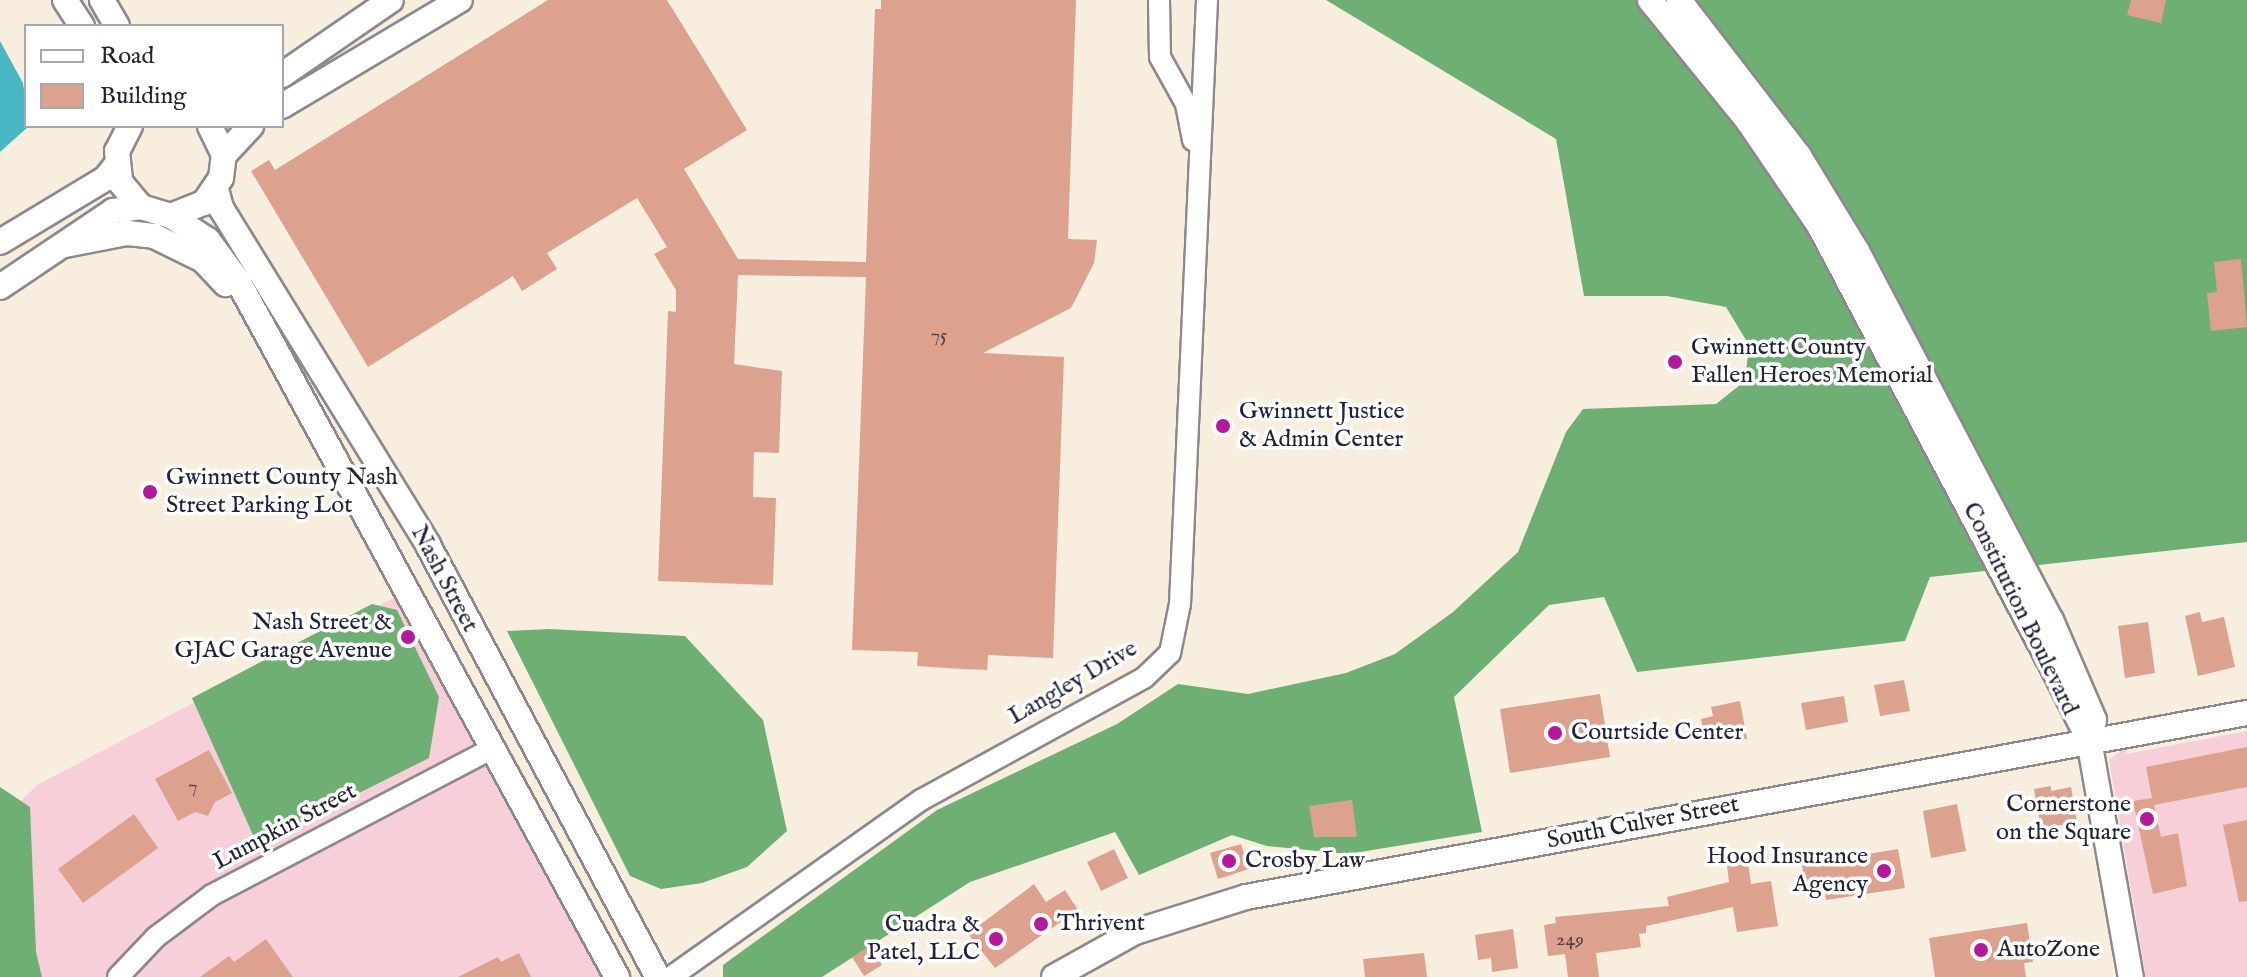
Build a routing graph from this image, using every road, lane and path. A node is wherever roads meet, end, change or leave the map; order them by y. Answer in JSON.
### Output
{"nodes":[{"id":1,"x":65,"y":0,"type":"edge"},
{"id":2,"x":102,"y":0,"type":"edge"},
{"id":3,"x":391,"y":0,"type":"edge"},
{"id":4,"x":460,"y":0,"type":"edge"},
{"id":5,"x":1159,"y":0,"type":"edge"},
{"id":6,"x":1207,"y":0,"type":"edge"},
{"id":7,"x":1650,"y":0,"type":"edge"},
{"id":8,"x":1679,"y":0,"type":"edge"},
{"id":9,"x":81,"y":24,"type":"edge"},
{"id":10,"x":116,"y":24,"type":"edge"},
{"id":11,"x":284,"y":74,"type":"edge"},
{"id":12,"x":284,"y":105,"type":"edge"},
{"id":13,"x":128,"y":128,"type":"edge"},
{"id":14,"x":211,"y":128,"type":"edge"},
{"id":15,"x":249,"y":128,"type":"edge"},
{"id":16,"x":224,"y":155,"type":"junction"},
{"id":17,"x":1196,"y":162,"type":"junction"},
{"id":18,"x":116,"y":165,"type":"junction"},
{"id":19,"x":216,"y":189,"type":"junction"},
{"id":20,"x":141,"y":207,"type":"junction"},
{"id":21,"x":171,"y":216,"type":"junction"},
{"id":22,"x":0,"y":242,"type":"edge"},
{"id":23,"x":65,"y":245,"type":"junction"},
{"id":24,"x":0,"y":287,"type":"edge"},
{"id":25,"x":246,"y":300,"type":"junction"},
{"id":26,"x":2247,"y":713,"type":"edge"},
{"id":27,"x":2089,"y":740,"type":"junction"},
{"id":28,"x":493,"y":748,"type":"junction"},
{"id":29,"x":118,"y":977,"type":"edge"},
{"id":30,"x":617,"y":977,"type":"edge"},
{"id":31,"x":658,"y":977,"type":"edge"},
{"id":32,"x":671,"y":977,"type":"edge"},
{"id":33,"x":1054,"y":977,"type":"edge"},
{"id":34,"x":2131,"y":977,"type":"edge"}],
"edges":[{"from":1,"to":9,"type":"street"},
{"from":2,"to":10,"type":"street"},
{"from":3,"to":11,"type":"street"},
{"from":4,"to":12,"type":"street"},
{"from":5,"to":17,"type":"street","name":"Langley Drive"},
{"from":6,"to":17,"type":"street","name":"Langley Drive"},
{"from":7,"to":27,"type":"street","name":"Constitution Boulevard"},
{"from":8,"to":27,"type":"street","name":"Constitution Boulevard"},
{"from":13,"to":18,"type":"street"},
{"from":14,"to":16,"type":"street"},
{"from":15,"to":16,"type":"street"},
{"from":16,"to":19,"type":"street"},
{"from":17,"to":32,"type":"street","name":"Langley Drive"},
{"from":18,"to":20,"type":"street"},
{"from":18,"to":22,"type":"street"},
{"from":19,"to":21,"type":"street"},
{"from":19,"to":31,"type":"street","name":"Nash Street"},
{"from":20,"to":21,"type":"street","name":"Nash Street"},
{"from":20,"to":23,"type":"street"},
{"from":21,"to":25,"type":"street","name":"Nash Street"},
{"from":23,"to":24,"type":"street"},
{"from":23,"to":25,"type":"street"},
{"from":25,"to":28,"type":"street","name":"Nash Street"},
{"from":26,"to":27,"type":"street","name":"South Culver Street"},
{"from":27,"to":33,"type":"street","name":"South Culver Street"},
{"from":27,"to":34,"type":"street"},
{"from":28,"to":29,"type":"street","name":"Lumpkin Street"},
{"from":28,"to":30,"type":"street","name":"Nash Street"}]}
